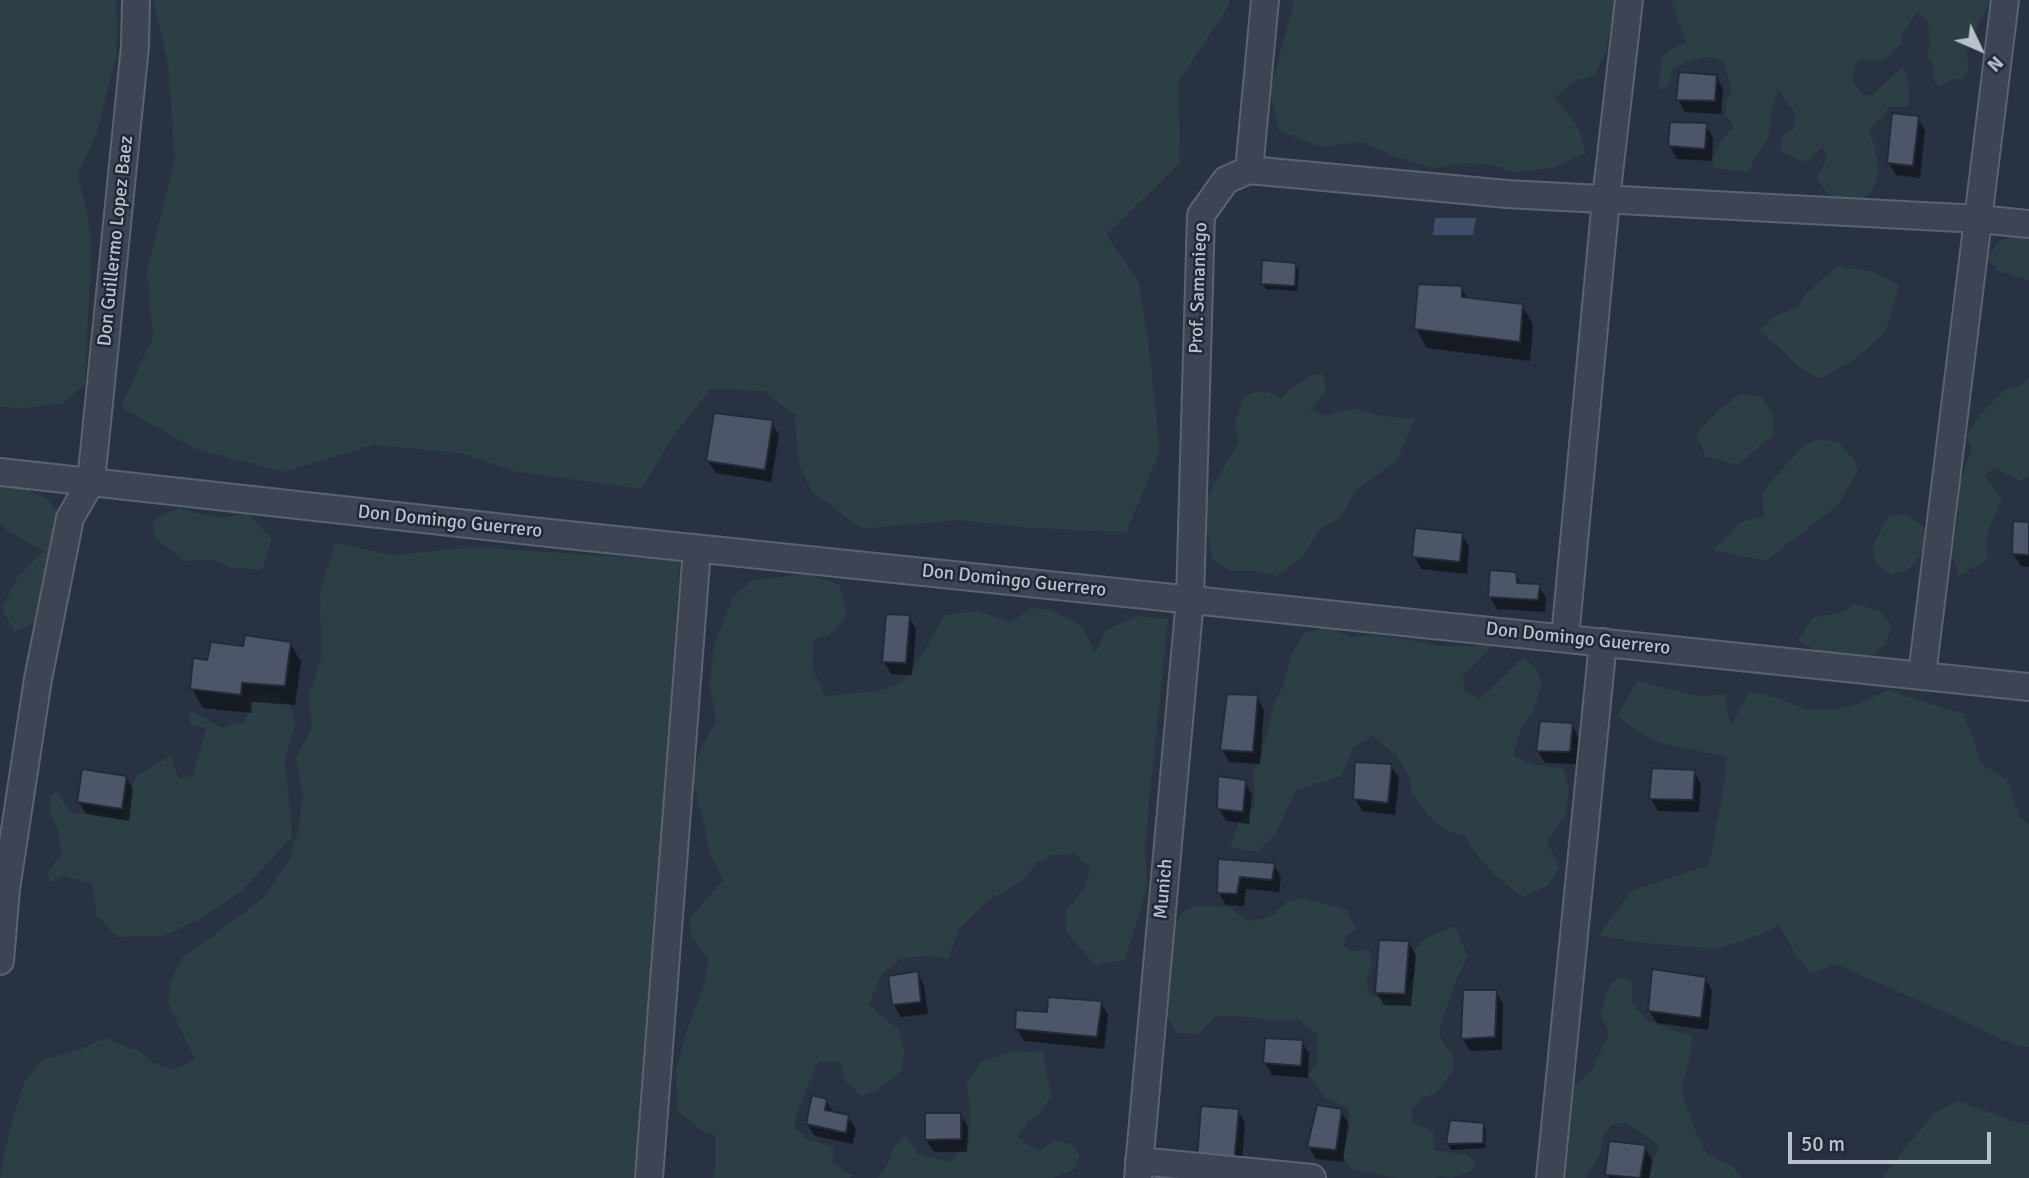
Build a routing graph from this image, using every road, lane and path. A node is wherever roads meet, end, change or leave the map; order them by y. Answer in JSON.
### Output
{"nodes":[{"id":1,"x":136,"y":0,"type":"edge"},
{"id":2,"x":1265,"y":0,"type":"edge"},
{"id":3,"x":1629,"y":0,"type":"edge"},
{"id":4,"x":2005,"y":0,"type":"edge"},
{"id":5,"x":1249,"y":170,"type":"junction"},
{"id":6,"x":1606,"y":199,"type":"junction"},
{"id":7,"x":1979,"y":219,"type":"junction"},
{"id":8,"x":2029,"y":224,"type":"edge"},
{"id":9,"x":0,"y":472,"type":"edge"},
{"id":10,"x":92,"y":482,"type":"junction"},
{"id":11,"x":698,"y":549,"type":"junction"},
{"id":12,"x":1189,"y":599,"type":"junction"},
{"id":13,"x":1564,"y":638,"type":"junction"},
{"id":14,"x":1604,"y":642,"type":"junction"},
{"id":15,"x":1922,"y":675,"type":"junction"},
{"id":16,"x":2029,"y":687,"type":"edge"},
{"id":17,"x":0,"y":961,"type":"edge"},
{"id":18,"x":1138,"y":1170,"type":"edge"},
{"id":19,"x":649,"y":1178,"type":"edge"},
{"id":20,"x":1312,"y":1178,"type":"edge"},
{"id":21,"x":1550,"y":1178,"type":"edge"}],
"edges":[{"from":1,"to":10,"type":"street","name":"Don Guillermo Lopez Baez"},
{"from":2,"to":5,"type":"street"},
{"from":3,"to":6,"type":"street"},
{"from":4,"to":7,"type":"street"},
{"from":5,"to":6,"type":"street"},
{"from":5,"to":12,"type":"street","name":"Prof. Samaniego"},
{"from":6,"to":7,"type":"street"},
{"from":6,"to":13,"type":"street"},
{"from":7,"to":8,"type":"street"},
{"from":7,"to":15,"type":"street"},
{"from":9,"to":10,"type":"street","name":"Don Domingo Guerrero"},
{"from":10,"to":11,"type":"street","name":"Don Domingo Guerrero"},
{"from":10,"to":17,"type":"street"},
{"from":11,"to":12,"type":"street","name":"Don Domingo Guerrero"},
{"from":11,"to":19,"type":"street"},
{"from":12,"to":13,"type":"street","name":"Don Domingo Guerrero"},
{"from":12,"to":18,"type":"street","name":"Munich"},
{"from":13,"to":14,"type":"street","name":"Don Domingo Guerrero"},
{"from":14,"to":15,"type":"street","name":"Don Domingo Guerrero"},
{"from":14,"to":21,"type":"street"},
{"from":15,"to":16,"type":"street","name":"Don Domingo Guerrero"},
{"from":18,"to":20,"type":"street"}]}
